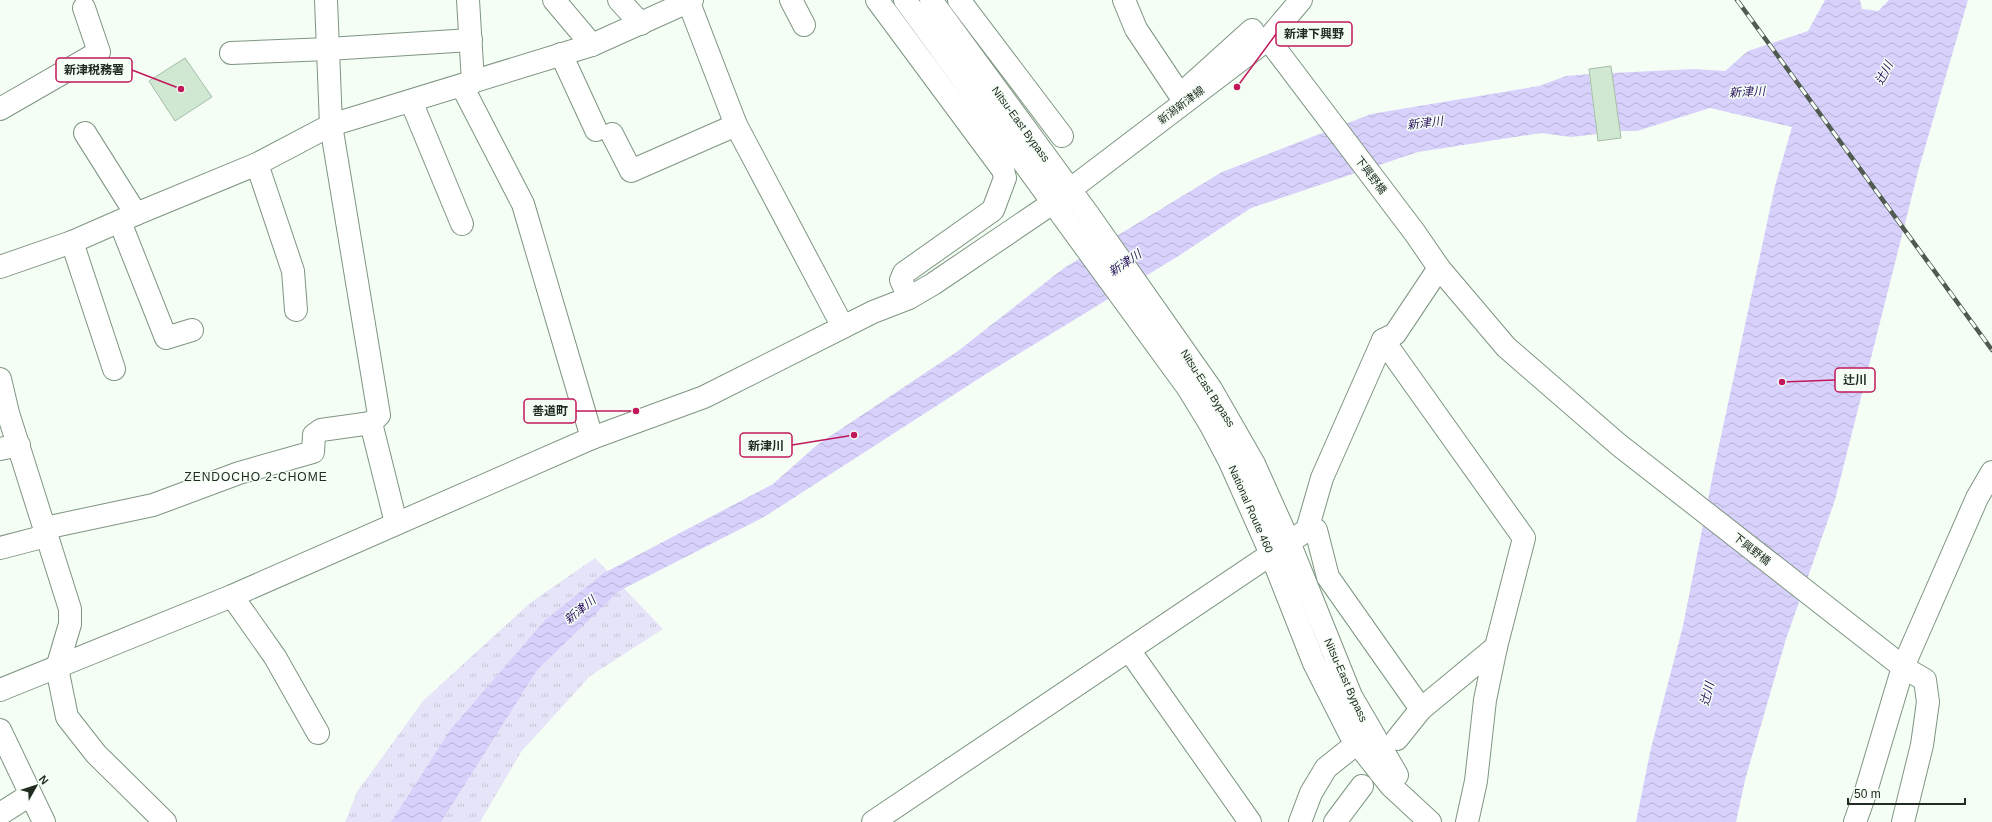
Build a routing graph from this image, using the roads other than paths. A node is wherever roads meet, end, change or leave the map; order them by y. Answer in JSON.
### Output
{"nodes":[{"id":1,"x":326,"y":0,"type":"edge"},
{"id":2,"x":468,"y":0,"type":"edge"},
{"id":3,"x":554,"y":0,"type":"edge"},
{"id":4,"x":619,"y":0,"type":"edge"},
{"id":5,"x":791,"y":0,"type":"edge"},
{"id":6,"x":877,"y":0,"type":"edge"},
{"id":7,"x":905,"y":0,"type":"edge"},
{"id":8,"x":930,"y":0,"type":"edge"},
{"id":9,"x":959,"y":0,"type":"edge"},
{"id":10,"x":1124,"y":0,"type":"edge"},
{"id":11,"x":1301,"y":0,"type":"edge"},
{"id":12,"x":690,"y":1,"type":"edge"},
{"id":13,"x":84,"y":8,"type":"dead end"},
{"id":14,"x":641,"y":24,"type":"junction"},
{"id":15,"x":804,"y":25,"type":"dead end"},
{"id":16,"x":471,"y":40,"type":"junction"},
{"id":17,"x":1265,"y":41,"type":"junction"},
{"id":18,"x":592,"y":45,"type":"junction"},
{"id":19,"x":328,"y":49,"type":"junction"},
{"id":20,"x":231,"y":53,"type":"dead end"},
{"id":21,"x":561,"y":54,"type":"junction"},
{"id":22,"x":468,"y":84,"type":"junction"},
{"id":23,"x":411,"y":101,"type":"junction"},
{"id":24,"x":0,"y":109,"type":"edge"},
{"id":25,"x":331,"y":125,"type":"junction"},
{"id":26,"x":736,"y":125,"type":"junction"},
{"id":27,"x":85,"y":133,"type":"dead end"},
{"id":28,"x":1062,"y":136,"type":"dead end"},
{"id":29,"x":1029,"y":152,"type":"junction"},
{"id":30,"x":257,"y":164,"type":"junction"},
{"id":31,"x":1062,"y":196,"type":"junction"},
{"id":32,"x":128,"y":218,"type":"junction"},
{"id":33,"x":462,"y":224,"type":"dead end"},
{"id":34,"x":72,"y":242,"type":"junction"},
{"id":35,"x":0,"y":267,"type":"edge"},
{"id":36,"x":1439,"y":268,"type":"junction"},
{"id":37,"x":909,"y":298,"type":"junction"},
{"id":38,"x":296,"y":310,"type":"dead end"},
{"id":39,"x":843,"y":327,"type":"junction"},
{"id":40,"x":192,"y":330,"type":"dead end"},
{"id":41,"x":1383,"y":340,"type":"junction"},
{"id":42,"x":114,"y":369,"type":"dead end"},
{"id":43,"x":0,"y":379,"type":"edge"},
{"id":44,"x":4,"y":414,"type":"edge"},
{"id":45,"x":371,"y":423,"type":"junction"},
{"id":46,"x":592,"y":438,"type":"junction"},
{"id":47,"x":9,"y":447,"type":"edge"},
{"id":48,"x":1992,"y":472,"type":"edge"},
{"id":49,"x":396,"y":524,"type":"junction"},
{"id":50,"x":1307,"y":530,"type":"junction"},
{"id":51,"x":46,"y":532,"type":"junction"},
{"id":52,"x":0,"y":548,"type":"edge"},
{"id":53,"x":1280,"y":548,"type":"junction"},
{"id":54,"x":232,"y":596,"type":"junction"},
{"id":55,"x":1496,"y":647,"type":"junction"},
{"id":56,"x":1129,"y":650,"type":"junction"},
{"id":57,"x":1903,"y":667,"type":"junction"},
{"id":58,"x":57,"y":668,"type":"junction"},
{"id":59,"x":0,"y":690,"type":"edge"},
{"id":60,"x":1421,"y":709,"type":"junction"},
{"id":61,"x":0,"y":730,"type":"edge"},
{"id":62,"x":318,"y":733,"type":"dead end"},
{"id":63,"x":1397,"y":739,"type":"dead end"},
{"id":64,"x":1356,"y":744,"type":"junction"},
{"id":65,"x":1362,"y":786,"type":"dead end"},
{"id":66,"x":30,"y":796,"type":"junction"},
{"id":67,"x":0,"y":814,"type":"edge"},
{"id":68,"x":1426,"y":818,"type":"edge"},
{"id":69,"x":44,"y":822,"type":"edge"},
{"id":70,"x":165,"y":822,"type":"edge"},
{"id":71,"x":873,"y":822,"type":"edge"},
{"id":72,"x":1250,"y":822,"type":"edge"},
{"id":73,"x":1300,"y":822,"type":"edge"},
{"id":74,"x":1335,"y":822,"type":"edge"},
{"id":75,"x":1467,"y":822,"type":"edge"},
{"id":76,"x":1855,"y":822,"type":"edge"},
{"id":77,"x":1904,"y":822,"type":"edge"}],
"edges":[{"from":1,"to":19,"type":"main road"},
{"from":2,"to":16,"type":"main road"},
{"from":3,"to":18,"type":"main road"},
{"from":4,"to":14,"type":"main road"},
{"from":5,"to":15,"type":"main road"},
{"from":6,"to":37,"type":"main road"},
{"from":7,"to":29,"type":"main road","name":"Nitsu-East Bypass"},
{"from":8,"to":29,"type":"main road","name":"Nitsu-East Bypass"},
{"from":9,"to":28,"type":"main road"},
{"from":10,"to":17,"type":"main road","name":"下興野橋"},
{"from":11,"to":17,"type":"main road","name":"新潟新津線"},
{"from":12,"to":14,"type":"main road"},
{"from":12,"to":26,"type":"main road"},
{"from":13,"to":24,"type":"main road"},
{"from":14,"to":18,"type":"main road"},
{"from":16,"to":19,"type":"main road"},
{"from":16,"to":22,"type":"main road"},
{"from":17,"to":31,"type":"main road","name":"新潟新津線"},
{"from":17,"to":36,"type":"main road","name":"下興野橋"},
{"from":18,"to":21,"type":"main road"},
{"from":19,"to":20,"type":"main road"},
{"from":19,"to":25,"type":"main road"},
{"from":21,"to":22,"type":"main road"},
{"from":21,"to":26,"type":"main road"},
{"from":22,"to":23,"type":"main road"},
{"from":22,"to":46,"type":"main road"},
{"from":23,"to":25,"type":"main road"},
{"from":23,"to":33,"type":"main road"},
{"from":25,"to":30,"type":"main road"},
{"from":25,"to":45,"type":"main road"},
{"from":26,"to":39,"type":"main road"},
{"from":27,"to":32,"type":"main road"},
{"from":29,"to":31,"type":"main road","name":"Nitsu-East Bypass"},
{"from":30,"to":32,"type":"main road"},
{"from":30,"to":38,"type":"main road"},
{"from":31,"to":37,"type":"main road","name":"新潟新津線"},
{"from":31,"to":53,"type":"main road","name":"National Route 460"},
{"from":32,"to":34,"type":"main road"},
{"from":32,"to":40,"type":"main road"},
{"from":34,"to":35,"type":"main road"},
{"from":34,"to":42,"type":"main road"},
{"from":36,"to":41,"type":"main road"},
{"from":36,"to":57,"type":"main road","name":"下興野橋"},
{"from":37,"to":39,"type":"main road","name":"新潟新津線"},
{"from":39,"to":46,"type":"main road","name":"新潟新津線"},
{"from":41,"to":50,"type":"main road"},
{"from":41,"to":55,"type":"main road"},
{"from":43,"to":44,"type":"main road"},
{"from":44,"to":47,"type":"main road"},
{"from":45,"to":49,"type":"main road"},
{"from":45,"to":51,"type":"main road"},
{"from":46,"to":49,"type":"main road","name":"新潟新津線"},
{"from":47,"to":51,"type":"main road"},
{"from":48,"to":57,"type":"main road"},
{"from":49,"to":54,"type":"main road","name":"新潟新津線"},
{"from":50,"to":53,"type":"main road"},
{"from":50,"to":60,"type":"main road"},
{"from":51,"to":52,"type":"main road"},
{"from":51,"to":58,"type":"main road"},
{"from":53,"to":56,"type":"main road"},
{"from":53,"to":64,"type":"main road","name":"National Route 460"},
{"from":53,"to":68,"type":"main road","name":"Nitsu-East Bypass"},
{"from":54,"to":58,"type":"main road","name":"新潟新津線"},
{"from":54,"to":62,"type":"main road"},
{"from":55,"to":60,"type":"main road"},
{"from":55,"to":75,"type":"main road"},
{"from":56,"to":71,"type":"main road"},
{"from":56,"to":72,"type":"main road"},
{"from":57,"to":76,"type":"main road"},
{"from":57,"to":77,"type":"main road","name":"下興野橋"},
{"from":58,"to":59,"type":"main road","name":"新潟新津線"},
{"from":58,"to":70,"type":"main road"},
{"from":60,"to":63,"type":"main road"},
{"from":61,"to":66,"type":"main road"},
{"from":64,"to":68,"type":"main road","name":"National Route 460"},
{"from":64,"to":73,"type":"main road"},
{"from":65,"to":74,"type":"main road"},
{"from":66,"to":67,"type":"main road"},
{"from":66,"to":69,"type":"main road"}]}
